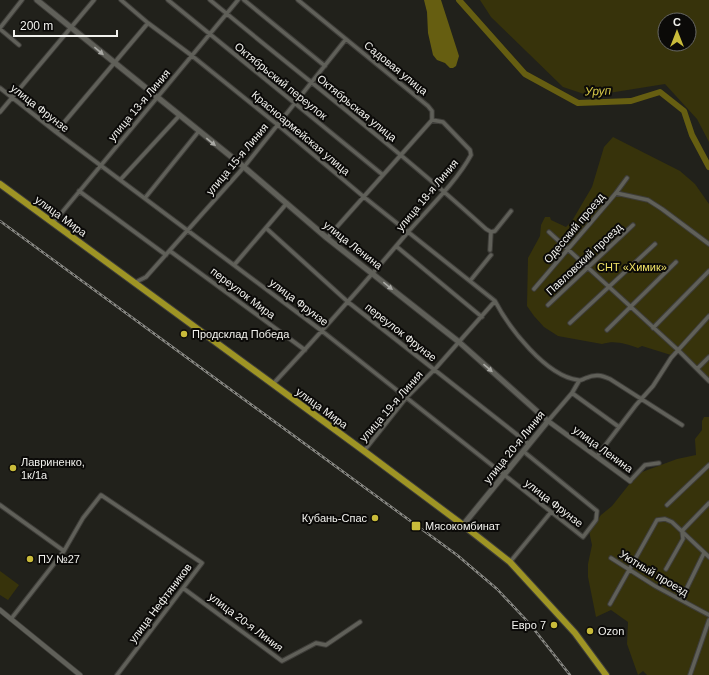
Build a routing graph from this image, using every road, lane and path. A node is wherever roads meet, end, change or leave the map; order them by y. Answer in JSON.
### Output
{"nodes":[{"id":1,"x":22,"y":0,"type":"edge"},
{"id":2,"x":37,"y":0,"type":"edge"},
{"id":3,"x":94,"y":0,"type":"edge"},
{"id":4,"x":121,"y":0,"type":"edge"},
{"id":5,"x":168,"y":0,"type":"edge"},
{"id":6,"x":210,"y":0,"type":"edge"},
{"id":7,"x":238,"y":0,"type":"edge"},
{"id":8,"x":244,"y":0,"type":"edge"},
{"id":9,"x":298,"y":0,"type":"edge"},
{"id":10,"x":226,"y":14,"type":"junction"},
{"id":11,"x":148,"y":23,"type":"junction"},
{"id":12,"x":0,"y":28,"type":"edge"},
{"id":13,"x":71,"y":28,"type":"junction"},
{"id":14,"x":210,"y":33,"type":"junction"},
{"id":15,"x":346,"y":40,"type":"junction"},
{"id":16,"x":19,"y":45,"type":"dead end"},
{"id":17,"x":191,"y":55,"type":"junction"},
{"id":18,"x":114,"y":63,"type":"junction"},
{"id":19,"x":325,"y":66,"type":"junction"},
{"id":20,"x":311,"y":83,"type":"junction"},
{"id":21,"x":0,"y":88,"type":"edge"},
{"id":22,"x":12,"y":97,"type":"junction"},
{"id":23,"x":157,"y":98,"type":"junction"},
{"id":24,"x":295,"y":104,"type":"junction"},
{"id":25,"x":0,"y":112,"type":"edge"},
{"id":26,"x":179,"y":116,"type":"junction"},
{"id":27,"x":432,"y":120,"type":"junction"},
{"id":28,"x":278,"y":125,"type":"junction"},
{"id":29,"x":199,"y":131,"type":"junction"},
{"id":30,"x":56,"y":132,"type":"junction"},
{"id":31,"x":401,"y":155,"type":"junction"},
{"id":32,"x":101,"y":165,"type":"junction"},
{"id":33,"x":244,"y":168,"type":"junction"},
{"id":34,"x":383,"y":175,"type":"junction"},
{"id":35,"x":627,"y":178,"type":"dead end"},
{"id":36,"x":121,"y":179,"type":"junction"},
{"id":37,"x":0,"y":184,"type":"edge"},
{"id":38,"x":79,"y":191,"type":"junction"},
{"id":39,"x":444,"y":191,"type":"junction"},
{"id":40,"x":616,"y":193,"type":"junction"},
{"id":41,"x":364,"y":197,"type":"junction"},
{"id":42,"x":145,"y":198,"type":"junction"},
{"id":43,"x":287,"y":203,"type":"junction"},
{"id":44,"x":511,"y":211,"type":"dead end"},
{"id":45,"x":54,"y":222,"type":"junction"},
{"id":46,"x":633,"y":225,"type":"dead end"},
{"id":47,"x":266,"y":228,"type":"junction"},
{"id":48,"x":188,"y":230,"type":"junction"},
{"id":49,"x":409,"y":232,"type":"junction"},
{"id":50,"x":491,"y":232,"type":"junction"},
{"id":51,"x":550,"y":232,"type":"dead end"},
{"id":52,"x":327,"y":238,"type":"junction"},
{"id":53,"x":655,"y":244,"type":"dead end"},
{"id":54,"x":709,"y":244,"type":"edge"},
{"id":55,"x":396,"y":246,"type":"junction"},
{"id":56,"x":568,"y":249,"type":"junction"},
{"id":57,"x":490,"y":250,"type":"dead end"},
{"id":58,"x":170,"y":251,"type":"junction"},
{"id":59,"x":491,"y":255,"type":"dead end"},
{"id":60,"x":166,"y":256,"type":"junction"},
{"id":61,"x":676,"y":262,"type":"dead end"},
{"id":62,"x":235,"y":264,"type":"junction"},
{"id":63,"x":587,"y":267,"type":"junction"},
{"id":64,"x":709,"y":271,"type":"edge"},
{"id":65,"x":373,"y":274,"type":"junction"},
{"id":66,"x":470,"y":281,"type":"junction"},
{"id":67,"x":134,"y":283,"type":"junction"},
{"id":68,"x":610,"y":287,"type":"junction"},
{"id":69,"x":534,"y":289,"type":"dead end"},
{"id":70,"x":495,"y":301,"type":"junction"},
{"id":71,"x":348,"y":302,"type":"junction"},
{"id":72,"x":548,"y":305,"type":"dead end"},
{"id":73,"x":631,"y":307,"type":"junction"},
{"id":74,"x":709,"y":316,"type":"edge"},
{"id":75,"x":482,"y":317,"type":"junction"},
{"id":76,"x":570,"y":322,"type":"dead end"},
{"id":77,"x":653,"y":328,"type":"junction"},
{"id":78,"x":322,"y":330,"type":"junction"},
{"id":79,"x":607,"y":330,"type":"dead end"},
{"id":80,"x":459,"y":342,"type":"junction"},
{"id":81,"x":305,"y":350,"type":"junction"},
{"id":82,"x":678,"y":350,"type":"junction"},
{"id":83,"x":709,"y":357,"type":"edge"},
{"id":84,"x":435,"y":370,"type":"junction"},
{"id":85,"x":697,"y":370,"type":"junction"},
{"id":86,"x":579,"y":381,"type":"junction"},
{"id":87,"x":709,"y":381,"type":"edge"},
{"id":88,"x":272,"y":384,"type":"junction"},
{"id":89,"x":572,"y":393,"type":"junction"},
{"id":90,"x":406,"y":398,"type":"junction"},
{"id":91,"x":641,"y":399,"type":"junction"},
{"id":92,"x":548,"y":421,"type":"junction"},
{"id":93,"x":682,"y":425,"type":"dead end"},
{"id":94,"x":619,"y":427,"type":"junction"},
{"id":95,"x":529,"y":444,"type":"junction"},
{"id":96,"x":364,"y":451,"type":"junction"},
{"id":97,"x":523,"y":451,"type":"junction"},
{"id":98,"x":597,"y":456,"type":"junction"},
{"id":99,"x":659,"y":463,"type":"dead end"},
{"id":100,"x":708,"y":467,"type":"edge"},
{"id":101,"x":504,"y":475,"type":"junction"},
{"id":102,"x":630,"y":481,"type":"joint"},
{"id":103,"x":709,"y":503,"type":"edge"},
{"id":104,"x":0,"y":505,"type":"edge"},
{"id":105,"x":667,"y":505,"type":"dead end"},
{"id":106,"x":551,"y":512,"type":"junction"},
{"id":107,"x":463,"y":525,"type":"junction"},
{"id":108,"x":682,"y":531,"type":"junction"},
{"id":109,"x":64,"y":551,"type":"junction"},
{"id":110,"x":704,"y":553,"type":"junction"},
{"id":111,"x":709,"y":557,"type":"edge"},
{"id":112,"x":611,"y":558,"type":"dead end"},
{"id":113,"x":510,"y":562,"type":"junction"},
{"id":114,"x":630,"y":569,"type":"junction"},
{"id":115,"x":666,"y":569,"type":"dead end"},
{"id":116,"x":184,"y":588,"type":"junction"},
{"id":117,"x":681,"y":600,"type":"junction"},
{"id":118,"x":610,"y":604,"type":"dead end"},
{"id":119,"x":0,"y":610,"type":"edge"},
{"id":120,"x":709,"y":615,"type":"edge"},
{"id":121,"x":11,"y":619,"type":"junction"},
{"id":122,"x":709,"y":620,"type":"edge"},
{"id":123,"x":360,"y":622,"type":"dead end"},
{"id":124,"x":80,"y":675,"type":"edge"},
{"id":125,"x":118,"y":675,"type":"edge"},
{"id":126,"x":606,"y":675,"type":"edge"},
{"id":127,"x":690,"y":675,"type":"edge"}],
"edges":[{"from":1,"to":12,"type":"street"},
{"from":2,"to":13,"type":"main road","name":"улица Ленина"},
{"from":3,"to":13,"type":"street"},
{"from":4,"to":11,"type":"street","name":"Красноармейская улица"},
{"from":5,"to":14,"type":"street","name":"Октябрьский переулок"},
{"from":6,"to":10,"type":"street","name":"Октябрьская улица"},
{"from":7,"to":10,"type":"street","name":"улица 13-я Линия"},
{"from":8,"to":19,"type":"street"},
{"from":9,"to":15,"type":"street","name":"Садовая улица"},
{"from":10,"to":14,"type":"street","name":"улица 13-я Линия"},
{"from":10,"to":20,"type":"street","name":"Октябрьская улица"},
{"from":11,"to":17,"type":"street","name":"Красноармейская улица"},
{"from":11,"to":18,"type":"street"},
{"from":12,"to":16,"type":"street"},
{"from":13,"to":18,"type":"main road","name":"улица Ленина","one_way":true},
{"from":13,"to":22,"type":"street"},
{"from":14,"to":17,"type":"street","name":"улица 13-я Линия"},
{"from":14,"to":24,"type":"street","name":"Октябрьский переулок"},
{"from":15,"to":19,"type":"street","name":"улица 15-я Линия"},
{"from":15,"to":27,"type":"street","name":"Садовая улица"},
{"from":17,"to":23,"type":"street","name":"улица 13-я Линия"},
{"from":17,"to":28,"type":"street","name":"Красноармейская улица"},
{"from":18,"to":23,"type":"main road","name":"улица Ленина"},
{"from":18,"to":30,"type":"street"},
{"from":19,"to":20,"type":"street","name":"улица 15-я Линия"},
{"from":20,"to":24,"type":"street","name":"улица 15-я Линия"},
{"from":20,"to":31,"type":"street","name":"Октябрьская улица"},
{"from":21,"to":22,"type":"street","name":"улица Фрунзе"},
{"from":22,"to":25,"type":"street"},
{"from":22,"to":30,"type":"street","name":"улица Фрунзе"},
{"from":23,"to":26,"type":"main road","name":"улица Ленина"},
{"from":23,"to":32,"type":"street","name":"улица 13-я Линия"},
{"from":24,"to":28,"type":"street","name":"улица 15-я Линия"},
{"from":24,"to":34,"type":"street","name":"Октябрьский переулок"},
{"from":26,"to":29,"type":"main road","name":"улица Ленина"},
{"from":26,"to":36,"type":"street"},
{"from":27,"to":31,"type":"street"},
{"from":27,"to":39,"type":"street","name":"улица 18-я Линия"},
{"from":28,"to":33,"type":"street","name":"улица 15-я Линия"},
{"from":28,"to":41,"type":"street","name":"Красноармейская улица"},
{"from":29,"to":33,"type":"main road","name":"улица Ленина","one_way":true},
{"from":29,"to":42,"type":"street"},
{"from":30,"to":32,"type":"street","name":"улица Фрунзе"},
{"from":31,"to":34,"type":"street"},
{"from":31,"to":39,"type":"street","name":"Октябрьская улица"},
{"from":32,"to":36,"type":"street","name":"улица Фрунзе"},
{"from":32,"to":38,"type":"street","name":"улица 13-я Линия"},
{"from":33,"to":43,"type":"main road","name":"улица Ленина"},
{"from":33,"to":48,"type":"street","name":"улица 15-я Линия"},
{"from":34,"to":41,"type":"street"},
{"from":35,"to":40,"type":"street","name":"Одесский проезд"},
{"from":36,"to":42,"type":"street","name":"улица Фрунзе"},
{"from":37,"to":45,"type":"main road","name":"улица Мира"},
{"from":38,"to":45,"type":"street","name":"улица 13-я Линия"},
{"from":38,"to":60,"type":"street"},
{"from":39,"to":49,"type":"street","name":"улица 18-я Линия"},
{"from":39,"to":50,"type":"street","name":"Октябрьская улица"},
{"from":40,"to":54,"type":"street"},
{"from":40,"to":56,"type":"street","name":"Одесский проезд"},
{"from":41,"to":49,"type":"street","name":"Красноармейская улица"},
{"from":41,"to":52,"type":"street"},
{"from":42,"to":48,"type":"street","name":"улица Фрунзе"},
{"from":43,"to":47,"type":"street"},
{"from":43,"to":52,"type":"main road","name":"улица Ленина"},
{"from":44,"to":50,"type":"street"},
{"from":45,"to":67,"type":"main road","name":"улица Мира"},
{"from":46,"to":63,"type":"street","name":"Павловский проезд"},
{"from":47,"to":62,"type":"street"},
{"from":47,"to":71,"type":"street","name":"переулок Фрунзе"},
{"from":48,"to":58,"type":"street","name":"улица 15-я Линия"},
{"from":48,"to":62,"type":"street","name":"улица Фрунзе"},
{"from":49,"to":55,"type":"street","name":"улица 18-я Линия"},
{"from":49,"to":66,"type":"street","name":"Красноармейская улица"},
{"from":50,"to":57,"type":"street"},
{"from":51,"to":56,"type":"street"},
{"from":52,"to":65,"type":"main road","name":"улица Ленина"},
{"from":53,"to":68,"type":"street"},
{"from":55,"to":65,"type":"street","name":"улица 18-я Линия"},
{"from":55,"to":75,"type":"street","name":"улица 18-я Линия"},
{"from":56,"to":63,"type":"street"},
{"from":56,"to":69,"type":"street","name":"Одесский проезд"},
{"from":58,"to":60,"type":"street","name":"улица 15-я Линия"},
{"from":58,"to":81,"type":"street","name":"переулок Мира"},
{"from":59,"to":66,"type":"street"},
{"from":60,"to":67,"type":"street","name":"улица 15-я Линия"},
{"from":61,"to":73,"type":"street"},
{"from":62,"to":78,"type":"street","name":"улица Фрунзе"},
{"from":63,"to":68,"type":"street"},
{"from":63,"to":72,"type":"street","name":"Павловский проезд"},
{"from":64,"to":77,"type":"street"},
{"from":65,"to":71,"type":"street","name":"улица 18-я Линия"},
{"from":65,"to":80,"type":"main road","name":"улица Ленина","one_way":true},
{"from":66,"to":70,"type":"street","name":"Красноармейская улица"},
{"from":67,"to":88,"type":"main road","name":"улица Мира"},
{"from":68,"to":73,"type":"street"},
{"from":68,"to":76,"type":"street"},
{"from":70,"to":75,"type":"street","name":"улица 19-я Линия"},
{"from":70,"to":86,"type":"street","name":"Красноармейская улица"},
{"from":71,"to":78,"type":"street","name":"улица 18-я Линия"},
{"from":71,"to":84,"type":"street","name":"переулок Фрунзе"},
{"from":73,"to":77,"type":"street"},
{"from":73,"to":79,"type":"street"},
{"from":74,"to":82,"type":"street"},
{"from":75,"to":80,"type":"street","name":"улица 19-я Линия"},
{"from":77,"to":82,"type":"street"},
{"from":78,"to":81,"type":"street","name":"улица 18-я Линия"},
{"from":78,"to":90,"type":"street","name":"улица Фрунзе"},
{"from":80,"to":84,"type":"street","name":"улица 19-я Линия"},
{"from":80,"to":92,"type":"main road","name":"улица Ленина","one_way":true},
{"from":81,"to":88,"type":"street","name":"улица 18-я Линия"},
{"from":82,"to":85,"type":"street"},
{"from":82,"to":91,"type":"street"},
{"from":83,"to":85,"type":"street"},
{"from":84,"to":90,"type":"street","name":"улица 19-я Линия"},
{"from":84,"to":95,"type":"street","name":"переулок Фрунзе"},
{"from":85,"to":87,"type":"street"},
{"from":86,"to":89,"type":"street","name":"улица 20-я Линия"},
{"from":86,"to":91,"type":"street"},
{"from":88,"to":96,"type":"main road","name":"улица Мира"},
{"from":89,"to":92,"type":"street","name":"улица 20-я Линия"},
{"from":89,"to":94,"type":"street"},
{"from":90,"to":96,"type":"street","name":"улица 19-я Линия"},
{"from":90,"to":101,"type":"street","name":"улица Фрунзе"},
{"from":91,"to":93,"type":"street"},
{"from":91,"to":94,"type":"street"},
{"from":92,"to":95,"type":"main road","name":"улица 20-я Линия"},
{"from":92,"to":98,"type":"street","name":"улица Ленина"},
{"from":94,"to":98,"type":"street"},
{"from":95,"to":97,"type":"main road","name":"улица 20-я Линия"},
{"from":96,"to":107,"type":"main road","name":"улица Мира"},
{"from":97,"to":101,"type":"main road","name":"улица 20-я Линия"},
{"from":97,"to":106,"type":"street","name":"улица Фрунзе"},
{"from":98,"to":102,"type":"street","name":"улица Ленина"},
{"from":99,"to":102,"type":"street","name":"улица Ленина"},
{"from":100,"to":105,"type":"street"},
{"from":101,"to":106,"type":"street","name":"улица Фрунзе"},
{"from":101,"to":107,"type":"main road","name":"улица 20-я Линия"},
{"from":103,"to":108,"type":"street"},
{"from":104,"to":109,"type":"street"},
{"from":106,"to":113,"type":"street"},
{"from":107,"to":113,"type":"main road","name":"улица Мира"},
{"from":108,"to":110,"type":"street"},
{"from":108,"to":114,"type":"street"},
{"from":108,"to":115,"type":"street"},
{"from":109,"to":116,"type":"street","name":"улица Нефтяников"},
{"from":109,"to":121,"type":"street"},
{"from":110,"to":111,"type":"street"},
{"from":110,"to":117,"type":"street"},
{"from":112,"to":114,"type":"street","name":"Уютный проезд"},
{"from":113,"to":126,"type":"main road","name":"улица Мира"},
{"from":114,"to":117,"type":"street","name":"Уютный проезд"},
{"from":114,"to":118,"type":"street"},
{"from":116,"to":123,"type":"street","name":"улица 20-я Линия"},
{"from":116,"to":125,"type":"street","name":"улица Нефтяников"},
{"from":117,"to":120,"type":"street","name":"Уютный проезд"},
{"from":119,"to":121,"type":"street"},
{"from":121,"to":124,"type":"street"},
{"from":122,"to":127,"type":"street"}]}
